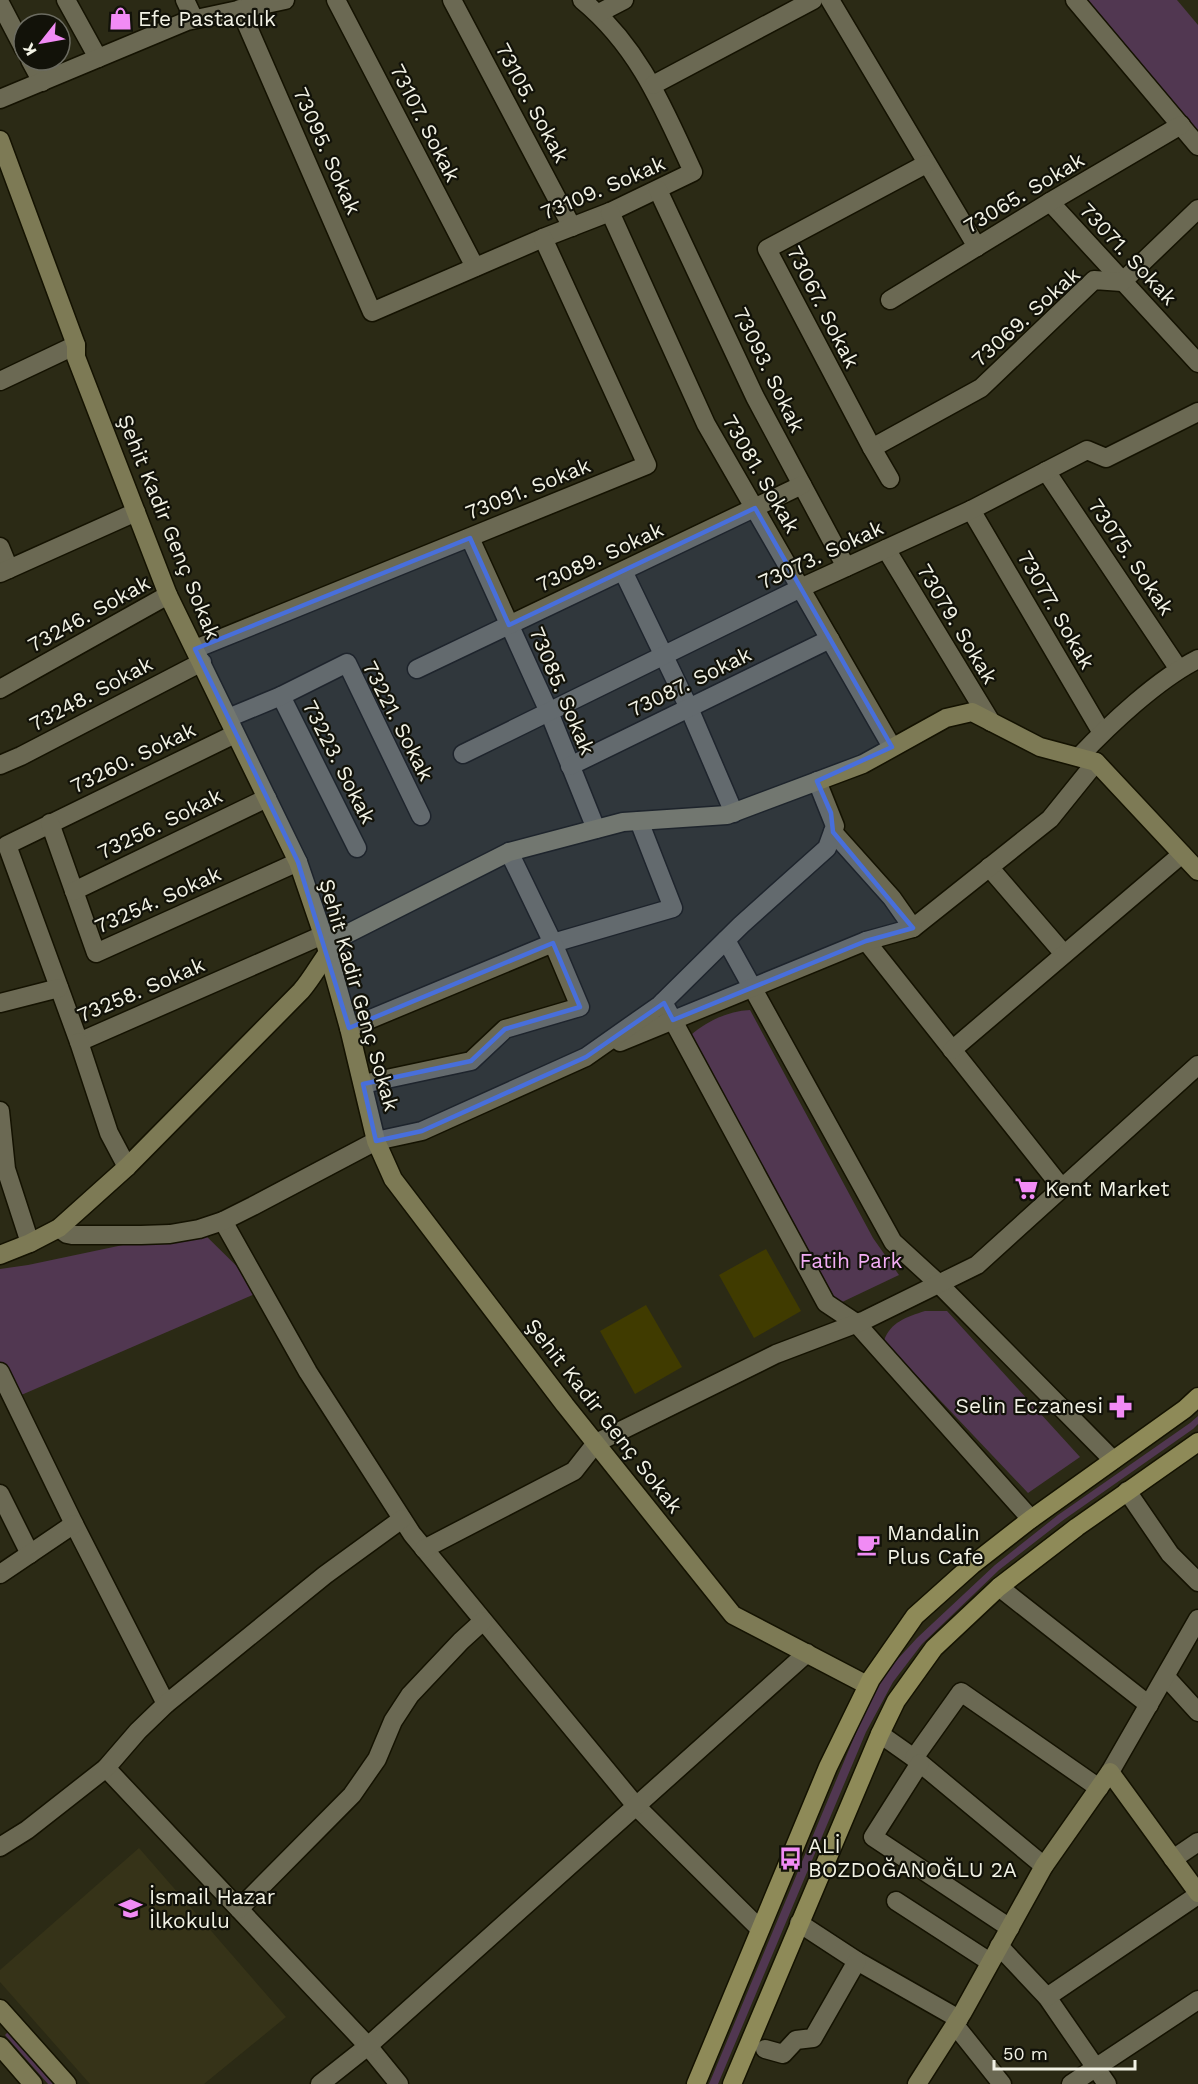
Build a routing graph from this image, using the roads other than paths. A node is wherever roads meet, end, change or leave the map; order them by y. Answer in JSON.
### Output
{"nodes":[{"id":1,"x":66,"y":0,"type":"edge"},
{"id":2,"x":184,"y":0,"type":"edge"},
{"id":3,"x":285,"y":0,"type":"edge"},
{"id":4,"x":336,"y":0,"type":"edge"},
{"id":5,"x":452,"y":0,"type":"edge"},
{"id":6,"x":582,"y":0,"type":"edge"},
{"id":7,"x":624,"y":0,"type":"edge"},
{"id":8,"x":813,"y":0,"type":"edge"},
{"id":9,"x":830,"y":0,"type":"edge"},
{"id":10,"x":1074,"y":0,"type":"edge"},
{"id":11,"x":0,"y":3,"type":"edge"},
{"id":12,"x":240,"y":9,"type":"junction"},
{"id":13,"x":599,"y":14,"type":"junction"},
{"id":14,"x":194,"y":19,"type":"junction"},
{"id":15,"x":12,"y":26,"type":"edge"},
{"id":16,"x":98,"y":58,"type":"junction"},
{"id":17,"x":37,"y":72,"type":"edge"},
{"id":18,"x":42,"y":82,"type":"junction"},
{"id":19,"x":652,"y":85,"type":"junction"},
{"id":20,"x":0,"y":99,"type":"edge"},
{"id":21,"x":1181,"y":125,"type":"junction"},
{"id":22,"x":0,"y":140,"type":"edge"},
{"id":23,"x":1198,"y":146,"type":"edge"},
{"id":24,"x":926,"y":164,"type":"junction"},
{"id":25,"x":658,"y":190,"type":"junction"},
{"id":26,"x":1050,"y":202,"type":"junction"},
{"id":27,"x":1198,"y":209,"type":"edge"},
{"id":28,"x":610,"y":212,"type":"junction"},
{"id":29,"x":572,"y":227,"type":"junction"},
{"id":30,"x":543,"y":238,"type":"junction"},
{"id":31,"x":977,"y":247,"type":"junction"},
{"id":32,"x":475,"y":267,"type":"junction"},
{"id":33,"x":1122,"y":282,"type":"junction"},
{"id":34,"x":890,"y":300,"type":"dead end"},
{"id":35,"x":372,"y":312,"type":"joint"},
{"id":36,"x":76,"y":345,"type":"junction"},
{"id":37,"x":1198,"y":363,"type":"edge"},
{"id":38,"x":0,"y":381,"type":"edge"},
{"id":39,"x":1198,"y":412,"type":"edge"},
{"id":40,"x":872,"y":448,"type":"junction"},
{"id":41,"x":1046,"y":471,"type":"junction"},
{"id":42,"x":890,"y":479,"type":"dead end"},
{"id":43,"x":802,"y":485,"type":"junction"},
{"id":44,"x":755,"y":508,"type":"junction"},
{"id":45,"x":971,"y":510,"type":"junction"},
{"id":46,"x":136,"y":512,"type":"junction"},
{"id":47,"x":470,"y":538,"type":"junction"},
{"id":48,"x":0,"y":547,"type":"edge"},
{"id":49,"x":885,"y":549,"type":"junction"},
{"id":50,"x":846,"y":567,"type":"junction"},
{"id":51,"x":5,"y":571,"type":"edge"},
{"id":52,"x":623,"y":571,"type":"junction"},
{"id":53,"x":801,"y":588,"type":"junction"},
{"id":54,"x":168,"y":595,"type":"junction"},
{"id":55,"x":509,"y":625,"type":"junction"},
{"id":56,"x":830,"y":639,"type":"junction"},
{"id":57,"x":198,"y":656,"type":"junction"},
{"id":58,"x":664,"y":656,"type":"junction"},
{"id":59,"x":1198,"y":659,"type":"edge"},
{"id":60,"x":1178,"y":668,"type":"junction"},
{"id":61,"x":417,"y":669,"type":"dead end"},
{"id":62,"x":0,"y":689,"type":"edge"},
{"id":63,"x":281,"y":696,"type":"junction"},
{"id":64,"x":689,"y":708,"type":"junction"},
{"id":65,"x":549,"y":712,"type":"junction"},
{"id":66,"x":991,"y":722,"type":"junction"},
{"id":67,"x":231,"y":726,"type":"junction"},
{"id":68,"x":1102,"y":733,"type":"junction"},
{"id":69,"x":892,"y":747,"type":"junction"},
{"id":70,"x":463,"y":754,"type":"dead end"},
{"id":71,"x":1087,"y":759,"type":"junction"},
{"id":72,"x":0,"y":765,"type":"edge"},
{"id":73,"x":570,"y":766,"type":"junction"},
{"id":74,"x":818,"y":781,"type":"junction"},
{"id":75,"x":267,"y":798,"type":"junction"},
{"id":76,"x":734,"y":813,"type":"junction"},
{"id":77,"x":421,"y":816,"type":"dead end"},
{"id":78,"x":639,"y":821,"type":"junction"},
{"id":79,"x":50,"y":823,"type":"junction"},
{"id":80,"x":596,"y":829,"type":"junction"},
{"id":81,"x":833,"y":832,"type":"junction"},
{"id":82,"x":357,"y":848,"type":"dead end"},
{"id":83,"x":509,"y":852,"type":"junction"},
{"id":84,"x":1182,"y":854,"type":"junction"},
{"id":85,"x":298,"y":862,"type":"junction"},
{"id":86,"x":989,"y":867,"type":"junction"},
{"id":87,"x":1198,"y":871,"type":"edge"},
{"id":88,"x":74,"y":891,"type":"junction"},
{"id":89,"x":912,"y":928,"type":"junction"},
{"id":90,"x":726,"y":940,"type":"junction"},
{"id":91,"x":866,"y":942,"type":"junction"},
{"id":92,"x":326,"y":943,"type":"junction"},
{"id":93,"x":554,"y":943,"type":"junction"},
{"id":94,"x":1064,"y":954,"type":"junction"},
{"id":95,"x":59,"y":988,"type":"junction"},
{"id":96,"x":753,"y":988,"type":"junction"},
{"id":97,"x":663,"y":1002,"type":"junction"},
{"id":98,"x":0,"y":1003,"type":"edge"},
{"id":99,"x":673,"y":1020,"type":"junction"},
{"id":100,"x":349,"y":1028,"type":"junction"},
{"id":101,"x":79,"y":1042,"type":"junction"},
{"id":102,"x":952,"y":1050,"type":"junction"},
{"id":103,"x":589,"y":1055,"type":"junction"},
{"id":104,"x":1198,"y":1065,"type":"edge"},
{"id":105,"x":363,"y":1084,"type":"junction"},
{"id":106,"x":0,"y":1112,"type":"edge"},
{"id":107,"x":376,"y":1141,"type":"junction"},
{"id":108,"x":127,"y":1167,"type":"junction"},
{"id":109,"x":1062,"y":1188,"type":"junction"},
{"id":110,"x":223,"y":1221,"type":"junction"},
{"id":111,"x":59,"y":1228,"type":"junction"},
{"id":112,"x":30,"y":1243,"type":"junction"},
{"id":113,"x":0,"y":1255,"type":"edge"},
{"id":114,"x":939,"y":1284,"type":"junction"},
{"id":115,"x":856,"y":1323,"type":"junction"},
{"id":116,"x":0,"y":1372,"type":"edge"},
{"id":117,"x":1198,"y":1396,"type":"edge"},
{"id":118,"x":1198,"y":1442,"type":"edge"},
{"id":119,"x":596,"y":1443,"type":"junction"},
{"id":120,"x":1113,"y":1460,"type":"junction"},
{"id":121,"x":1127,"y":1491,"type":"junction"},
{"id":122,"x":0,"y":1494,"type":"edge"},
{"id":123,"x":402,"y":1519,"type":"junction"},
{"id":124,"x":1031,"y":1519,"type":"junction"},
{"id":125,"x":74,"y":1524,"type":"junction"},
{"id":126,"x":424,"y":1549,"type":"junction"},
{"id":127,"x":30,"y":1554,"type":"junction"},
{"id":128,"x":0,"y":1574,"type":"edge"},
{"id":129,"x":1198,"y":1582,"type":"edge"},
{"id":130,"x":999,"y":1587,"type":"junction"},
{"id":131,"x":1198,"y":1619,"type":"edge"},
{"id":132,"x":483,"y":1621,"type":"junction"},
{"id":133,"x":807,"y":1653,"type":"junction"},
{"id":134,"x":1166,"y":1677,"type":"junction"},
{"id":135,"x":867,"y":1685,"type":"junction"},
{"id":136,"x":166,"y":1704,"type":"junction"},
{"id":137,"x":1149,"y":1705,"type":"junction"},
{"id":138,"x":1198,"y":1712,"type":"edge"},
{"id":139,"x":880,"y":1734,"type":"junction"},
{"id":140,"x":917,"y":1760,"type":"junction"},
{"id":141,"x":106,"y":1768,"type":"junction"},
{"id":142,"x":1110,"y":1772,"type":"junction"},
{"id":143,"x":1099,"y":1788,"type":"junction"},
{"id":144,"x":637,"y":1807,"type":"junction"},
{"id":145,"x":1198,"y":1842,"type":"edge"},
{"id":146,"x":0,"y":1847,"type":"edge"},
{"id":147,"x":1173,"y":1859,"type":"junction"},
{"id":148,"x":1044,"y":1866,"type":"junction"},
{"id":149,"x":1198,"y":1894,"type":"edge"},
{"id":150,"x":896,"y":1901,"type":"dead end"},
{"id":151,"x":239,"y":1909,"type":"junction"},
{"id":152,"x":799,"y":1923,"type":"junction"},
{"id":153,"x":1010,"y":1928,"type":"junction"},
{"id":154,"x":760,"y":1929,"type":"junction"},
{"id":155,"x":995,"y":1954,"type":"junction"},
{"id":156,"x":857,"y":1961,"type":"junction"},
{"id":157,"x":1047,"y":1997,"type":"junction"},
{"id":158,"x":1198,"y":2000,"type":"edge"},
{"id":159,"x":1,"y":2012,"type":"edge"},
{"id":160,"x":957,"y":2022,"type":"junction"},
{"id":161,"x":0,"y":2046,"type":"edge"},
{"id":162,"x":368,"y":2046,"type":"junction"},
{"id":163,"x":765,"y":2049,"type":"dead end"},
{"id":164,"x":1095,"y":2068,"type":"junction"},
{"id":165,"x":33,"y":2084,"type":"edge"},
{"id":166,"x":67,"y":2084,"type":"edge"},
{"id":167,"x":320,"y":2084,"type":"edge"},
{"id":168,"x":399,"y":2084,"type":"edge"},
{"id":169,"x":696,"y":2084,"type":"edge"},
{"id":170,"x":732,"y":2084,"type":"edge"},
{"id":171,"x":917,"y":2084,"type":"edge"},
{"id":172,"x":1002,"y":2084,"type":"edge"},
{"id":173,"x":1071,"y":2084,"type":"edge"},
{"id":174,"x":1107,"y":2084,"type":"edge"}],
"edges":[{"from":1,"to":16,"type":"street"},
{"from":2,"to":14,"type":"street"},
{"from":3,"to":12,"type":"street"},
{"from":4,"to":32,"type":"street","name":"73107. Sokak"},
{"from":5,"to":29,"type":"street","name":"73105. Sokak"},
{"from":6,"to":13,"type":"street","name":"73109. Sokak"},
{"from":7,"to":13,"type":"street"},
{"from":8,"to":19,"type":"street"},
{"from":9,"to":24,"type":"street"},
{"from":10,"to":21,"type":"street"},
{"from":11,"to":15,"type":"street"},
{"from":12,"to":14,"type":"street"},
{"from":12,"to":35,"type":"street","name":"73095. Sokak"},
{"from":13,"to":19,"type":"street","name":"73109. Sokak"},
{"from":14,"to":16,"type":"street"},
{"from":16,"to":18,"type":"street"},
{"from":17,"to":18,"type":"street"},
{"from":18,"to":20,"type":"street"},
{"from":19,"to":25,"type":"street","name":"73109. Sokak"},
{"from":21,"to":23,"type":"street"},
{"from":21,"to":26,"type":"street","name":"73065. Sokak"},
{"from":22,"to":36,"type":"street","name":"Şehit Kadir Genç Sokak"},
{"from":24,"to":31,"type":"street"},
{"from":24,"to":40,"type":"street","name":"73067. Sokak"},
{"from":25,"to":28,"type":"street","name":"73109. Sokak"},
{"from":25,"to":43,"type":"street","name":"73093. Sokak"},
{"from":26,"to":31,"type":"street","name":"73065. Sokak"},
{"from":26,"to":33,"type":"street","name":"73071. Sokak"},
{"from":27,"to":33,"type":"street"},
{"from":28,"to":29,"type":"street","name":"73109. Sokak"},
{"from":28,"to":44,"type":"street","name":"73081. Sokak"},
{"from":29,"to":30,"type":"street","name":"73109. Sokak"},
{"from":30,"to":32,"type":"street","name":"73109. Sokak"},
{"from":30,"to":47,"type":"street","name":"73091. Sokak"},
{"from":31,"to":34,"type":"street","name":"73065. Sokak"},
{"from":32,"to":35,"type":"street","name":"73109. Sokak"},
{"from":33,"to":37,"type":"street","name":"73071. Sokak"},
{"from":33,"to":40,"type":"street","name":"73069. Sokak"},
{"from":36,"to":38,"type":"street"},
{"from":36,"to":46,"type":"street","name":"Şehit Kadir Genç Sokak"},
{"from":39,"to":41,"type":"street","name":"73073. Sokak"},
{"from":40,"to":42,"type":"street","name":"73067. Sokak"},
{"from":41,"to":45,"type":"street","name":"73073. Sokak"},
{"from":41,"to":60,"type":"street","name":"73075. Sokak"},
{"from":43,"to":44,"type":"street","name":"73089. Sokak"},
{"from":43,"to":50,"type":"street","name":"73093. Sokak"},
{"from":44,"to":52,"type":"street","name":"73089. Sokak"},
{"from":44,"to":53,"type":"street","name":"73081. Sokak"},
{"from":45,"to":49,"type":"street","name":"73073. Sokak"},
{"from":45,"to":68,"type":"street","name":"73077. Sokak"},
{"from":46,"to":51,"type":"street"},
{"from":46,"to":54,"type":"street","name":"Şehit Kadir Genç Sokak"},
{"from":47,"to":55,"type":"street","name":"73085. Sokak"},
{"from":47,"to":57,"type":"street","name":"73091. Sokak"},
{"from":48,"to":51,"type":"street"},
{"from":49,"to":50,"type":"street","name":"73073. Sokak"},
{"from":49,"to":66,"type":"street","name":"73079. Sokak"},
{"from":50,"to":53,"type":"street","name":"73073. Sokak"},
{"from":52,"to":55,"type":"street","name":"73089. Sokak"},
{"from":52,"to":58,"type":"street"},
{"from":53,"to":56,"type":"street","name":"73081. Sokak"},
{"from":53,"to":58,"type":"street","name":"73073. Sokak"},
{"from":54,"to":57,"type":"street","name":"Şehit Kadir Genç Sokak"},
{"from":54,"to":62,"type":"street","name":"73246. Sokak"},
{"from":55,"to":61,"type":"street","name":"73089. Sokak"},
{"from":55,"to":65,"type":"street","name":"73085. Sokak"},
{"from":56,"to":64,"type":"street","name":"73087. Sokak"},
{"from":56,"to":69,"type":"street","name":"73081. Sokak"},
{"from":57,"to":67,"type":"street","name":"Şehit Kadir Genç Sokak"},
{"from":57,"to":72,"type":"street","name":"73248. Sokak"},
{"from":58,"to":64,"type":"street"},
{"from":58,"to":65,"type":"street","name":"73073. Sokak"},
{"from":59,"to":60,"type":"street"},
{"from":60,"to":68,"type":"street"},
{"from":63,"to":67,"type":"street","name":"73221. Sokak"},
{"from":63,"to":77,"type":"street","name":"73221. Sokak"},
{"from":63,"to":82,"type":"street","name":"73223. Sokak"},
{"from":64,"to":73,"type":"street","name":"73087. Sokak"},
{"from":64,"to":76,"type":"street"},
{"from":65,"to":70,"type":"street","name":"73073. Sokak"},
{"from":65,"to":73,"type":"street","name":"73085. Sokak"},
{"from":66,"to":69,"type":"street"},
{"from":66,"to":71,"type":"street"},
{"from":67,"to":75,"type":"street","name":"Şehit Kadir Genç Sokak"},
{"from":67,"to":79,"type":"street","name":"73260. Sokak"},
{"from":68,"to":71,"type":"street"},
{"from":69,"to":74,"type":"street"},
{"from":71,"to":84,"type":"street"},
{"from":71,"to":86,"type":"street"},
{"from":73,"to":80,"type":"street","name":"73085. Sokak"},
{"from":74,"to":76,"type":"street"},
{"from":74,"to":81,"type":"street"},
{"from":75,"to":85,"type":"street","name":"Şehit Kadir Genç Sokak"},
{"from":75,"to":88,"type":"street","name":"73256. Sokak"},
{"from":76,"to":78,"type":"street"},
{"from":78,"to":80,"type":"street"},
{"from":78,"to":93,"type":"street"},
{"from":79,"to":88,"type":"street","name":"73254. Sokak"},
{"from":79,"to":95,"type":"street","name":"73258. Sokak"},
{"from":80,"to":83,"type":"street"},
{"from":81,"to":89,"type":"street"},
{"from":81,"to":90,"type":"street"},
{"from":83,"to":92,"type":"street"},
{"from":83,"to":93,"type":"street"},
{"from":84,"to":87,"type":"street"},
{"from":84,"to":94,"type":"street"},
{"from":85,"to":88,"type":"street","name":"73254. Sokak"},
{"from":85,"to":92,"type":"street","name":"Şehit Kadir Genç Sokak"},
{"from":86,"to":89,"type":"street"},
{"from":86,"to":94,"type":"street"},
{"from":89,"to":91,"type":"street"},
{"from":90,"to":96,"type":"street"},
{"from":90,"to":97,"type":"street"},
{"from":91,"to":96,"type":"street"},
{"from":91,"to":102,"type":"street"},
{"from":92,"to":100,"type":"street","name":"Şehit Kadir Genç Sokak"},
{"from":92,"to":101,"type":"street","name":"73258. Sokak"},
{"from":92,"to":108,"type":"street"},
{"from":93,"to":100,"type":"street"},
{"from":93,"to":105,"type":"street"},
{"from":94,"to":102,"type":"street"},
{"from":95,"to":98,"type":"street"},
{"from":95,"to":101,"type":"street","name":"73258. Sokak"},
{"from":96,"to":99,"type":"street"},
{"from":96,"to":114,"type":"street"},
{"from":97,"to":99,"type":"street"},
{"from":97,"to":103,"type":"street"},
{"from":99,"to":103,"type":"street"},
{"from":99,"to":115,"type":"street"},
{"from":100,"to":105,"type":"street","name":"Şehit Kadir Genç Sokak"},
{"from":101,"to":108,"type":"street"},
{"from":102,"to":109,"type":"street"},
{"from":103,"to":107,"type":"street"},
{"from":104,"to":109,"type":"street"},
{"from":105,"to":107,"type":"street","name":"Şehit Kadir Genç Sokak"},
{"from":106,"to":112,"type":"street"},
{"from":107,"to":110,"type":"street"},
{"from":107,"to":119,"type":"street","name":"Şehit Kadir Genç Sokak"},
{"from":108,"to":111,"type":"street"},
{"from":109,"to":114,"type":"street"},
{"from":110,"to":111,"type":"street"},
{"from":110,"to":123,"type":"street"},
{"from":111,"to":112,"type":"street"},
{"from":112,"to":113,"type":"street"},
{"from":114,"to":115,"type":"street"},
{"from":114,"to":120,"type":"street"},
{"from":115,"to":119,"type":"street"},
{"from":115,"to":124,"type":"street"},
{"from":116,"to":125,"type":"street"},
{"from":117,"to":120,"type":"main road"},
{"from":118,"to":121,"type":"main road"},
{"from":119,"to":126,"type":"street"},
{"from":119,"to":133,"type":"street","name":"Şehit Kadir Genç Sokak"},
{"from":120,"to":124,"type":"main road"},
{"from":121,"to":129,"type":"street"},
{"from":121,"to":130,"type":"main road"},
{"from":122,"to":127,"type":"street"},
{"from":123,"to":126,"type":"street"},
{"from":123,"to":136,"type":"street"},
{"from":124,"to":135,"type":"main road"},
{"from":125,"to":127,"type":"street"},
{"from":125,"to":136,"type":"street"},
{"from":126,"to":132,"type":"street"},
{"from":127,"to":128,"type":"street"},
{"from":130,"to":137,"type":"street"},
{"from":130,"to":139,"type":"main road"},
{"from":131,"to":134,"type":"street"},
{"from":132,"to":144,"type":"street"},
{"from":132,"to":151,"type":"street"},
{"from":133,"to":135,"type":"street","name":"Şehit Kadir Genç Sokak"},
{"from":133,"to":144,"type":"street"},
{"from":134,"to":137,"type":"street"},
{"from":134,"to":138,"type":"street"},
{"from":135,"to":154,"type":"main road"},
{"from":136,"to":141,"type":"street"},
{"from":137,"to":142,"type":"street"},
{"from":139,"to":140,"type":"street"},
{"from":139,"to":152,"type":"main road"},
{"from":140,"to":143,"type":"street"},
{"from":140,"to":148,"type":"street"},
{"from":140,"to":153,"type":"street"},
{"from":141,"to":146,"type":"street"},
{"from":141,"to":151,"type":"street"},
{"from":142,"to":143,"type":"street"},
{"from":142,"to":147,"type":"street"},
{"from":143,"to":148,"type":"street"},
{"from":144,"to":154,"type":"street"},
{"from":144,"to":162,"type":"street"},
{"from":145,"to":147,"type":"street"},
{"from":147,"to":149,"type":"street"},
{"from":148,"to":153,"type":"street"},
{"from":149,"to":157,"type":"street"},
{"from":150,"to":155,"type":"street"},
{"from":151,"to":162,"type":"street"},
{"from":152,"to":156,"type":"street"},
{"from":152,"to":170,"type":"main road"},
{"from":153,"to":155,"type":"street"},
{"from":154,"to":169,"type":"main road"},
{"from":155,"to":157,"type":"street"},
{"from":155,"to":160,"type":"street"},
{"from":156,"to":160,"type":"street"},
{"from":156,"to":163,"type":"street"},
{"from":157,"to":164,"type":"street"},
{"from":158,"to":164,"type":"street"},
{"from":159,"to":166,"type":"street"},
{"from":160,"to":171,"type":"street"},
{"from":160,"to":172,"type":"street"},
{"from":161,"to":165,"type":"street"},
{"from":162,"to":167,"type":"street"},
{"from":162,"to":168,"type":"street"},
{"from":164,"to":173,"type":"street"},
{"from":164,"to":174,"type":"street"}]}
